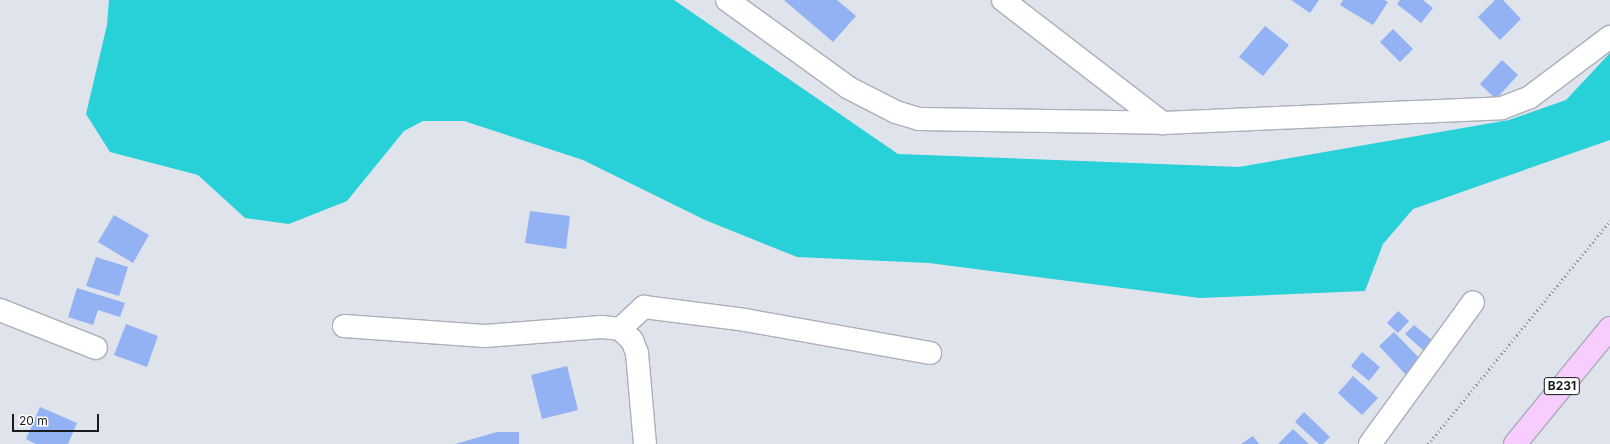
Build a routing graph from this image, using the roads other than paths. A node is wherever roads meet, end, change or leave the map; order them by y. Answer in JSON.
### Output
{"nodes":[{"id":1,"x":728,"y":0,"type":"edge"},
{"id":2,"x":1002,"y":0,"type":"edge"},
{"id":3,"x":1610,"y":37,"type":"edge"},
{"id":4,"x":1163,"y":123,"type":"junction"},
{"id":5,"x":1472,"y":302,"type":"dead end"},
{"id":6,"x":0,"y":310,"type":"edge"},
{"id":7,"x":344,"y":326,"type":"dead end"},
{"id":8,"x":1610,"y":328,"type":"edge"},
{"id":9,"x":620,"y":329,"type":"junction"},
{"id":10,"x":96,"y":348,"type":"dead end"},
{"id":11,"x":930,"y":353,"type":"dead end"},
{"id":12,"x":645,"y":444,"type":"edge"},
{"id":13,"x":1370,"y":444,"type":"edge"},
{"id":14,"x":1515,"y":444,"type":"edge"}],
"edges":[{"from":1,"to":4,"type":"street"},
{"from":2,"to":4,"type":"street"},
{"from":3,"to":4,"type":"street"},
{"from":5,"to":13,"type":"street"},
{"from":6,"to":10,"type":"street"},
{"from":7,"to":9,"type":"street"},
{"from":8,"to":14,"type":"main road","number":"B231"},
{"from":9,"to":11,"type":"street"},
{"from":9,"to":12,"type":"street"}]}
